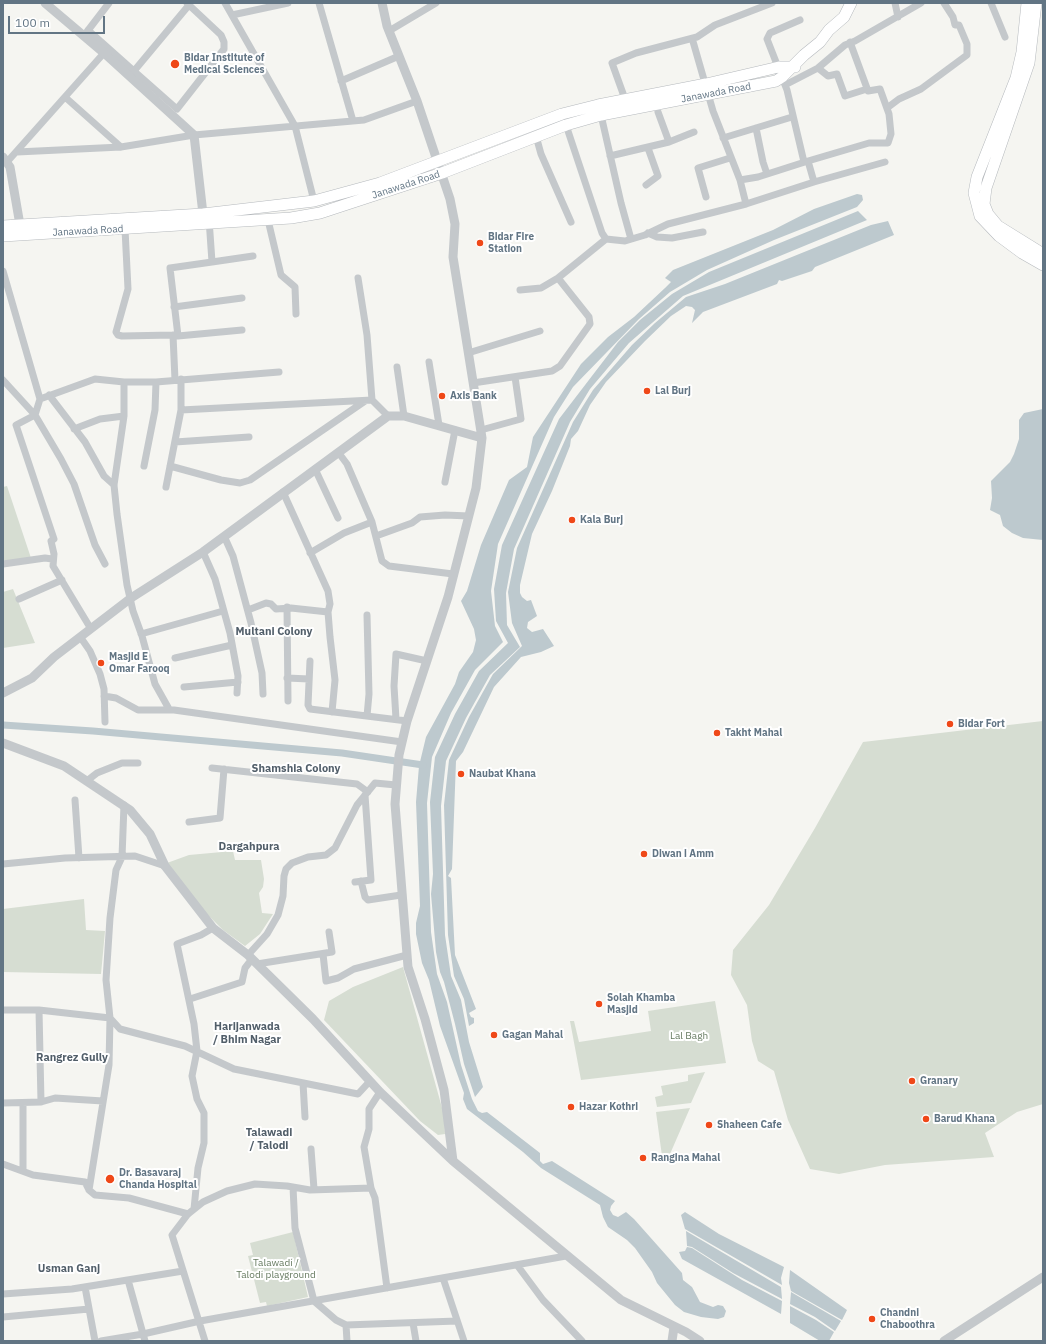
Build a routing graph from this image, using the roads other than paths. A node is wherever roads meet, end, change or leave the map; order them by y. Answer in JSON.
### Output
{"nodes":[{"id":1,"x":45,"y":3,"type":"edge"},
{"id":2,"x":109,"y":3,"type":"edge"},
{"id":3,"x":225,"y":3,"type":"edge"},
{"id":4,"x":288,"y":3,"type":"edge"},
{"id":5,"x":319,"y":3,"type":"edge"},
{"id":6,"x":382,"y":3,"type":"edge"},
{"id":7,"x":436,"y":3,"type":"edge"},
{"id":8,"x":772,"y":3,"type":"edge"},
{"id":9,"x":851,"y":3,"type":"edge"},
{"id":10,"x":895,"y":3,"type":"edge"},
{"id":11,"x":921,"y":3,"type":"edge"},
{"id":12,"x":944,"y":3,"type":"edge"},
{"id":13,"x":991,"y":3,"type":"edge"},
{"id":14,"x":1027,"y":3,"type":"edge"},
{"id":15,"x":1036,"y":3,"type":"edge"},
{"id":16,"x":188,"y":4,"type":"edge"},
{"id":17,"x":232,"y":15,"type":"junction"},
{"id":18,"x":898,"y":17,"type":"junction"},
{"id":19,"x":800,"y":20,"type":"dead end"},
{"id":20,"x":389,"y":31,"type":"junction"},
{"id":21,"x":86,"y":33,"type":"junction"},
{"id":22,"x":1005,"y":37,"type":"dead end"},
{"id":23,"x":692,"y":38,"type":"junction"},
{"id":24,"x":850,"y":42,"type":"junction"},
{"id":25,"x":104,"y":53,"type":"junction"},
{"id":26,"x":399,"y":56,"type":"junction"},
{"id":27,"x":818,"y":68,"type":"junction"},
{"id":28,"x":134,"y":72,"type":"junction"},
{"id":29,"x":782,"y":76,"type":"junction"},
{"id":30,"x":341,"y":81,"type":"junction"},
{"id":31,"x":867,"y":89,"type":"junction"},
{"id":32,"x":707,"y":90,"type":"junction"},
{"id":33,"x":65,"y":97,"type":"junction"},
{"id":34,"x":625,"y":99,"type":"junction"},
{"id":35,"x":417,"y":101,"type":"junction"},
{"id":36,"x":887,"y":108,"type":"junction"},
{"id":37,"x":658,"y":112,"type":"dead end"},
{"id":38,"x":601,"y":115,"type":"junction"},
{"id":39,"x":792,"y":117,"type":"junction"},
{"id":40,"x":353,"y":121,"type":"junction"},
{"id":41,"x":566,"y":125,"type":"junction"},
{"id":42,"x":295,"y":126,"type":"junction"},
{"id":43,"x":756,"y":128,"type":"junction"},
{"id":44,"x":694,"y":132,"type":"dead end"},
{"id":45,"x":194,"y":135,"type":"junction"},
{"id":46,"x":536,"y":136,"type":"junction"},
{"id":47,"x":723,"y":138,"type":"junction"},
{"id":48,"x":669,"y":142,"type":"junction"},
{"id":49,"x":121,"y":147,"type":"junction"},
{"id":50,"x":648,"y":148,"type":"junction"},
{"id":51,"x":17,"y":152,"type":"junction"},
{"id":52,"x":610,"y":156,"type":"junction"},
{"id":53,"x":730,"y":158,"type":"junction"},
{"id":54,"x":5,"y":160,"type":"edge"},
{"id":55,"x":438,"y":161,"type":"junction"},
{"id":56,"x":806,"y":162,"type":"junction"},
{"id":57,"x":885,"y":162,"type":"dead end"},
{"id":58,"x":442,"y":173,"type":"junction"},
{"id":59,"x":768,"y":174,"type":"junction"},
{"id":60,"x":740,"y":180,"type":"junction"},
{"id":61,"x":814,"y":182,"type":"junction"},
{"id":62,"x":646,"y":185,"type":"dead end"},
{"id":63,"x":706,"y":197,"type":"dead end"},
{"id":64,"x":314,"y":201,"type":"junction"},
{"id":65,"x":746,"y":204,"type":"junction"},
{"id":66,"x":207,"y":217,"type":"junction"},
{"id":67,"x":268,"y":220,"type":"junction"},
{"id":68,"x":571,"y":222,"type":"dead end"},
{"id":69,"x":20,"y":225,"type":"junction"},
{"id":70,"x":3,"y":226,"type":"edge"},
{"id":71,"x":125,"y":229,"type":"junction"},
{"id":72,"x":703,"y":232,"type":"dead end"},
{"id":73,"x":648,"y":233,"type":"junction"},
{"id":74,"x":3,"y":236,"type":"edge"},
{"id":75,"x":606,"y":239,"type":"junction"},
{"id":76,"x":631,"y":239,"type":"junction"},
{"id":77,"x":1024,"y":248,"type":"junction"},
{"id":78,"x":1043,"y":254,"type":"edge"},
{"id":79,"x":253,"y":256,"type":"dead end"},
{"id":80,"x":212,"y":262,"type":"junction"},
{"id":81,"x":1043,"y":265,"type":"edge"},
{"id":82,"x":3,"y":271,"type":"edge"},
{"id":83,"x":358,"y":278,"type":"dead end"},
{"id":84,"x":558,"y":278,"type":"junction"},
{"id":85,"x":520,"y":290,"type":"dead end"},
{"id":86,"x":242,"y":298,"type":"dead end"},
{"id":87,"x":174,"y":307,"type":"junction"},
{"id":88,"x":296,"y":314,"type":"dead end"},
{"id":89,"x":242,"y":330,"type":"dead end"},
{"id":90,"x":540,"y":331,"type":"dead end"},
{"id":91,"x":176,"y":336,"type":"junction"},
{"id":92,"x":468,"y":354,"type":"junction"},
{"id":93,"x":429,"y":362,"type":"dead end"},
{"id":94,"x":396,"y":368,"type":"dead end"},
{"id":95,"x":279,"y":372,"type":"dead end"},
{"id":96,"x":515,"y":377,"type":"junction"},
{"id":97,"x":178,"y":379,"type":"junction"},
{"id":98,"x":3,"y":380,"type":"edge"},
{"id":99,"x":124,"y":382,"type":"junction"},
{"id":100,"x":156,"y":382,"type":"junction"},
{"id":101,"x":473,"y":383,"type":"junction"},
{"id":102,"x":49,"y":395,"type":"junction"},
{"id":103,"x":40,"y":399,"type":"junction"},
{"id":104,"x":369,"y":400,"type":"junction"},
{"id":105,"x":181,"y":410,"type":"junction"},
{"id":106,"x":35,"y":415,"type":"junction"},
{"id":107,"x":124,"y":416,"type":"junction"},
{"id":108,"x":388,"y":416,"type":"junction"},
{"id":109,"x":404,"y":416,"type":"junction"},
{"id":110,"x":439,"y":425,"type":"junction"},
{"id":111,"x":74,"y":429,"type":"junction"},
{"id":112,"x":455,"y":430,"type":"junction"},
{"id":113,"x":482,"y":434,"type":"junction"},
{"id":114,"x":249,"y":437,"type":"dead end"},
{"id":115,"x":175,"y":442,"type":"junction"},
{"id":116,"x":338,"y":452,"type":"junction"},
{"id":117,"x":144,"y":466,"type":"dead end"},
{"id":118,"x":170,"y":466,"type":"junction"},
{"id":119,"x":315,"y":469,"type":"junction"},
{"id":120,"x":445,"y":482,"type":"dead end"},
{"id":121,"x":114,"y":485,"type":"junction"},
{"id":122,"x":166,"y":487,"type":"dead end"},
{"id":123,"x":283,"y":492,"type":"junction"},
{"id":124,"x":469,"y":516,"type":"junction"},
{"id":125,"x":338,"y":518,"type":"dead end"},
{"id":126,"x":372,"y":522,"type":"junction"},
{"id":127,"x":224,"y":536,"type":"junction"},
{"id":128,"x":376,"y":536,"type":"junction"},
{"id":129,"x":203,"y":552,"type":"junction"},
{"id":130,"x":310,"y":553,"type":"junction"},
{"id":131,"x":52,"y":559,"type":"junction"},
{"id":132,"x":3,"y":564,"type":"edge"},
{"id":133,"x":105,"y":564,"type":"dead end"},
{"id":134,"x":454,"y":574,"type":"junction"},
{"id":135,"x":62,"y":580,"type":"junction"},
{"id":136,"x":131,"y":598,"type":"junction"},
{"id":137,"x":19,"y":599,"type":"dead end"},
{"id":138,"x":288,"y":607,"type":"junction"},
{"id":139,"x":248,"y":610,"type":"junction"},
{"id":140,"x":223,"y":611,"type":"junction"},
{"id":141,"x":328,"y":612,"type":"junction"},
{"id":142,"x":367,"y":615,"type":"dead end"},
{"id":143,"x":90,"y":629,"type":"junction"},
{"id":144,"x":141,"y":634,"type":"junction"},
{"id":145,"x":81,"y":638,"type":"junction"},
{"id":146,"x":232,"y":645,"type":"junction"},
{"id":147,"x":175,"y":658,"type":"dead end"},
{"id":148,"x":310,"y":661,"type":"dead end"},
{"id":149,"x":427,"y":661,"type":"junction"},
{"id":150,"x":287,"y":678,"type":"junction"},
{"id":151,"x":309,"y":679,"type":"junction"},
{"id":152,"x":238,"y":682,"type":"junction"},
{"id":153,"x":184,"y":687,"type":"dead end"},
{"id":154,"x":4,"y":691,"type":"edge"},
{"id":155,"x":237,"y":693,"type":"dead end"},
{"id":156,"x":263,"y":694,"type":"dead end"},
{"id":157,"x":104,"y":696,"type":"junction"},
{"id":158,"x":288,"y":701,"type":"dead end"},
{"id":159,"x":169,"y":709,"type":"junction"},
{"id":160,"x":332,"y":712,"type":"junction"},
{"id":161,"x":367,"y":716,"type":"junction"},
{"id":162,"x":396,"y":719,"type":"junction"},
{"id":163,"x":407,"y":721,"type":"junction"},
{"id":164,"x":105,"y":722,"type":"dead end"},
{"id":165,"x":3,"y":742,"type":"edge"},
{"id":166,"x":402,"y":742,"type":"junction"},
{"id":167,"x":138,"y":763,"type":"dead end"},
{"id":168,"x":212,"y":768,"type":"dead end"},
{"id":169,"x":224,"y":769,"type":"junction"},
{"id":170,"x":88,"y":780,"type":"junction"},
{"id":171,"x":397,"y":782,"type":"junction"},
{"id":172,"x":367,"y":793,"type":"junction"},
{"id":173,"x":75,"y":800,"type":"dead end"},
{"id":174,"x":124,"y":805,"type":"junction"},
{"id":175,"x":189,"y":822,"type":"dead end"},
{"id":176,"x":122,"y":857,"type":"junction"},
{"id":177,"x":79,"y":858,"type":"junction"},
{"id":178,"x":3,"y":864,"type":"edge"},
{"id":179,"x":165,"y":866,"type":"junction"},
{"id":180,"x":401,"y":895,"type":"junction"},
{"id":181,"x":213,"y":928,"type":"junction"},
{"id":182,"x":330,"y":932,"type":"dead end"},
{"id":183,"x":323,"y":954,"type":"junction"},
{"id":184,"x":407,"y":955,"type":"junction"},
{"id":185,"x":252,"y":959,"type":"junction"},
{"id":186,"x":190,"y":999,"type":"junction"},
{"id":187,"x":3,"y":1010,"type":"edge"},
{"id":188,"x":39,"y":1010,"type":"junction"},
{"id":189,"x":110,"y":1018,"type":"junction"},
{"id":190,"x":197,"y":1051,"type":"junction"},
{"id":191,"x":370,"y":1081,"type":"junction"},
{"id":192,"x":302,"y":1083,"type":"junction"},
{"id":193,"x":380,"y":1092,"type":"junction"},
{"id":194,"x":103,"y":1101,"type":"junction"},
{"id":195,"x":41,"y":1102,"type":"junction"},
{"id":196,"x":3,"y":1103,"type":"edge"},
{"id":197,"x":23,"y":1104,"type":"junction"},
{"id":198,"x":305,"y":1117,"type":"dead end"},
{"id":199,"x":311,"y":1149,"type":"dead end"},
{"id":200,"x":453,"y":1161,"type":"junction"},
{"id":201,"x":3,"y":1164,"type":"edge"},
{"id":202,"x":23,"y":1171,"type":"junction"},
{"id":203,"x":293,"y":1187,"type":"junction"},
{"id":204,"x":371,"y":1188,"type":"junction"},
{"id":205,"x":88,"y":1190,"type":"junction"},
{"id":206,"x":314,"y":1190,"type":"junction"},
{"id":207,"x":191,"y":1212,"type":"junction"},
{"id":208,"x":566,"y":1256,"type":"junction"},
{"id":209,"x":517,"y":1265,"type":"junction"},
{"id":210,"x":183,"y":1271,"type":"junction"},
{"id":211,"x":1043,"y":1277,"type":"edge"},
{"id":212,"x":444,"y":1278,"type":"junction"},
{"id":213,"x":128,"y":1280,"type":"junction"},
{"id":214,"x":85,"y":1287,"type":"junction"},
{"id":215,"x":387,"y":1288,"type":"junction"},
{"id":216,"x":3,"y":1294,"type":"edge"},
{"id":217,"x":314,"y":1301,"type":"junction"},
{"id":218,"x":89,"y":1309,"type":"junction"},
{"id":219,"x":3,"y":1317,"type":"edge"},
{"id":220,"x":200,"y":1321,"type":"junction"},
{"id":221,"x":457,"y":1321,"type":"junction"},
{"id":222,"x":413,"y":1323,"type":"junction"},
{"id":223,"x":346,"y":1325,"type":"junction"},
{"id":224,"x":674,"y":1327,"type":"junction"},
{"id":225,"x":144,"y":1337,"type":"edge"},
{"id":226,"x":114,"y":1340,"type":"edge"},
{"id":227,"x":95,"y":1341,"type":"edge"},
{"id":228,"x":101,"y":1341,"type":"edge"},
{"id":229,"x":205,"y":1341,"type":"edge"},
{"id":230,"x":347,"y":1341,"type":"edge"},
{"id":231,"x":416,"y":1341,"type":"edge"},
{"id":232,"x":464,"y":1341,"type":"edge"},
{"id":233,"x":582,"y":1341,"type":"edge"},
{"id":234,"x":672,"y":1341,"type":"edge"},
{"id":235,"x":700,"y":1341,"type":"edge"},
{"id":236,"x":944,"y":1341,"type":"edge"}],
"edges":[{"from":1,"to":21,"type":"street"},
{"from":2,"to":21,"type":"street"},
{"from":3,"to":17,"type":"street"},
{"from":4,"to":17,"type":"street"},
{"from":5,"to":30,"type":"street"},
{"from":6,"to":20,"type":"street"},
{"from":7,"to":20,"type":"street"},
{"from":8,"to":23,"type":"street"},
{"from":9,"to":29,"type":"main road","name":"Janawada Road"},
{"from":10,"to":18,"type":"street"},
{"from":11,"to":18,"type":"street"},
{"from":12,"to":36,"type":"street"},
{"from":13,"to":22,"type":"street"},
{"from":14,"to":77,"type":"main road"},
{"from":15,"to":77,"type":"main road"},
{"from":16,"to":28,"type":"street"},
{"from":16,"to":28,"type":"street"},
{"from":17,"to":42,"type":"street"},
{"from":18,"to":24,"type":"street"},
{"from":19,"to":29,"type":"street"},
{"from":20,"to":26,"type":"street"},
{"from":21,"to":25,"type":"street"},
{"from":21,"to":28,"type":"street"},
{"from":23,"to":32,"type":"street"},
{"from":23,"to":34,"type":"street"},
{"from":24,"to":27,"type":"street"},
{"from":24,"to":31,"type":"street"},
{"from":25,"to":33,"type":"street"},
{"from":25,"to":45,"type":"street"},
{"from":26,"to":30,"type":"street"},
{"from":26,"to":35,"type":"street"},
{"from":27,"to":29,"type":"street"},
{"from":27,"to":31,"type":"street"},
{"from":29,"to":32,"type":"main road","name":"Janawada Road"},
{"from":29,"to":39,"type":"street"},
{"from":30,"to":40,"type":"street"},
{"from":31,"to":36,"type":"street"},
{"from":32,"to":34,"type":"main road","name":"Janawada Road"},
{"from":32,"to":38,"type":"main road","name":"Janawada Road"},
{"from":32,"to":47,"type":"street"},
{"from":33,"to":49,"type":"street"},
{"from":33,"to":51,"type":"street"},
{"from":34,"to":55,"type":"main road","name":"Janawada Road"},
{"from":35,"to":40,"type":"street"},
{"from":35,"to":55,"type":"street"},
{"from":36,"to":56,"type":"street"},
{"from":37,"to":48,"type":"street"},
{"from":38,"to":41,"type":"main road","name":"Janawada Road"},
{"from":38,"to":52,"type":"street"},
{"from":39,"to":43,"type":"street"},
{"from":39,"to":56,"type":"street"},
{"from":40,"to":42,"type":"street"},
{"from":41,"to":46,"type":"main road","name":"Janawada Road"},
{"from":41,"to":75,"type":"street"},
{"from":42,"to":45,"type":"street"},
{"from":42,"to":64,"type":"street"},
{"from":43,"to":47,"type":"street"},
{"from":43,"to":59,"type":"street"},
{"from":44,"to":48,"type":"street"},
{"from":45,"to":49,"type":"street"},
{"from":45,"to":66,"type":"street"},
{"from":46,"to":58,"type":"main road","name":"Janawada Road"},
{"from":46,"to":68,"type":"street"},
{"from":47,"to":53,"type":"street"},
{"from":48,"to":50,"type":"street"},
{"from":49,"to":51,"type":"street"},
{"from":50,"to":52,"type":"street"},
{"from":50,"to":62,"type":"street"},
{"from":51,"to":54,"type":"street"},
{"from":52,"to":76,"type":"street"},
{"from":53,"to":60,"type":"street"},
{"from":53,"to":63,"type":"street"},
{"from":54,"to":69,"type":"street"},
{"from":55,"to":58,"type":"street"},
{"from":55,"to":64,"type":"main road","name":"Janawada Road"},
{"from":56,"to":59,"type":"street"},
{"from":56,"to":61,"type":"street"},
{"from":57,"to":61,"type":"street"},
{"from":58,"to":67,"type":"main road","name":"Janawada Road"},
{"from":58,"to":92,"type":"street"},
{"from":59,"to":60,"type":"street"},
{"from":60,"to":65,"type":"street"},
{"from":61,"to":65,"type":"street"},
{"from":64,"to":66,"type":"main road","name":"Janawada Road"},
{"from":65,"to":73,"type":"street"},
{"from":66,"to":67,"type":"main road","name":"Janawada Road"},
{"from":66,"to":69,"type":"main road","name":"Janawada Road"},
{"from":66,"to":71,"type":"main road","name":"Janawada Road"},
{"from":66,"to":80,"type":"street"},
{"from":67,"to":88,"type":"street"},
{"from":69,"to":70,"type":"main road","name":"Janawada Road"},
{"from":71,"to":74,"type":"main road","name":"Janawada Road"},
{"from":71,"to":91,"type":"street"},
{"from":72,"to":73,"type":"street"},
{"from":73,"to":76,"type":"street"},
{"from":75,"to":76,"type":"street"},
{"from":75,"to":84,"type":"street"},
{"from":77,"to":78,"type":"main road"},
{"from":77,"to":81,"type":"main road"},
{"from":79,"to":80,"type":"street"},
{"from":80,"to":87,"type":"street"},
{"from":82,"to":103,"type":"street"},
{"from":83,"to":104,"type":"street"},
{"from":84,"to":85,"type":"street"},
{"from":84,"to":96,"type":"street"},
{"from":86,"to":87,"type":"street"},
{"from":87,"to":91,"type":"street"},
{"from":89,"to":91,"type":"street"},
{"from":90,"to":92,"type":"street"},
{"from":91,"to":97,"type":"street"},
{"from":92,"to":101,"type":"street"},
{"from":93,"to":110,"type":"street"},
{"from":94,"to":109,"type":"street"},
{"from":95,"to":97,"type":"street"},
{"from":96,"to":101,"type":"street"},
{"from":96,"to":113,"type":"street"},
{"from":97,"to":100,"type":"street"},
{"from":97,"to":105,"type":"street"},
{"from":98,"to":106,"type":"street"},
{"from":99,"to":100,"type":"street"},
{"from":99,"to":102,"type":"street"},
{"from":99,"to":107,"type":"street"},
{"from":100,"to":117,"type":"street"},
{"from":101,"to":113,"type":"street"},
{"from":102,"to":103,"type":"street"},
{"from":102,"to":111,"type":"street"},
{"from":103,"to":106,"type":"street"},
{"from":104,"to":105,"type":"street"},
{"from":104,"to":108,"type":"street"},
{"from":104,"to":118,"type":"street"},
{"from":105,"to":115,"type":"street"},
{"from":106,"to":131,"type":"street"},
{"from":106,"to":133,"type":"street"},
{"from":107,"to":111,"type":"street"},
{"from":107,"to":121,"type":"street"},
{"from":108,"to":109,"type":"street"},
{"from":108,"to":116,"type":"street"},
{"from":109,"to":110,"type":"street"},
{"from":110,"to":112,"type":"street"},
{"from":111,"to":121,"type":"street"},
{"from":112,"to":113,"type":"street"},
{"from":112,"to":120,"type":"street"},
{"from":113,"to":124,"type":"street"},
{"from":114,"to":115,"type":"street"},
{"from":115,"to":118,"type":"street"},
{"from":116,"to":119,"type":"street"},
{"from":116,"to":126,"type":"street"},
{"from":118,"to":122,"type":"street"},
{"from":119,"to":123,"type":"street"},
{"from":119,"to":125,"type":"street"},
{"from":121,"to":136,"type":"street"},
{"from":123,"to":127,"type":"street"},
{"from":123,"to":130,"type":"street"},
{"from":124,"to":128,"type":"street"},
{"from":124,"to":134,"type":"street"},
{"from":126,"to":128,"type":"street"},
{"from":126,"to":130,"type":"street"},
{"from":127,"to":129,"type":"street"},
{"from":127,"to":139,"type":"street"},
{"from":128,"to":134,"type":"street"},
{"from":129,"to":136,"type":"street"},
{"from":129,"to":140,"type":"street"},
{"from":130,"to":141,"type":"street"},
{"from":131,"to":132,"type":"street"},
{"from":131,"to":135,"type":"street"},
{"from":134,"to":149,"type":"street"},
{"from":135,"to":137,"type":"street"},
{"from":135,"to":143,"type":"street"},
{"from":136,"to":143,"type":"street"},
{"from":136,"to":144,"type":"street"},
{"from":138,"to":139,"type":"street"},
{"from":138,"to":141,"type":"street"},
{"from":138,"to":150,"type":"street"},
{"from":139,"to":156,"type":"street"},
{"from":140,"to":144,"type":"street"},
{"from":140,"to":146,"type":"street"},
{"from":141,"to":160,"type":"street"},
{"from":142,"to":161,"type":"street"},
{"from":143,"to":145,"type":"street"},
{"from":144,"to":159,"type":"street"},
{"from":145,"to":154,"type":"street"},
{"from":145,"to":157,"type":"street"},
{"from":146,"to":147,"type":"street"},
{"from":146,"to":152,"type":"street"},
{"from":148,"to":151,"type":"street"},
{"from":149,"to":162,"type":"street"},
{"from":149,"to":163,"type":"street"},
{"from":150,"to":151,"type":"street"},
{"from":150,"to":158,"type":"street"},
{"from":151,"to":160,"type":"street"},
{"from":152,"to":153,"type":"street"},
{"from":152,"to":155,"type":"street"},
{"from":157,"to":159,"type":"street"},
{"from":157,"to":164,"type":"street"},
{"from":159,"to":166,"type":"street"},
{"from":160,"to":161,"type":"street"},
{"from":161,"to":162,"type":"street"},
{"from":162,"to":163,"type":"street"},
{"from":163,"to":166,"type":"street"},
{"from":165,"to":170,"type":"street"},
{"from":166,"to":171,"type":"street"},
{"from":167,"to":170,"type":"street"},
{"from":168,"to":169,"type":"street"},
{"from":169,"to":172,"type":"street"},
{"from":169,"to":175,"type":"street"},
{"from":170,"to":174,"type":"street"},
{"from":171,"to":172,"type":"street"},
{"from":171,"to":180,"type":"street"},
{"from":172,"to":180,"type":"street"},
{"from":172,"to":185,"type":"street"},
{"from":173,"to":177,"type":"street"},
{"from":174,"to":176,"type":"street"},
{"from":174,"to":179,"type":"street"},
{"from":176,"to":177,"type":"street"},
{"from":176,"to":179,"type":"street"},
{"from":176,"to":189,"type":"street"},
{"from":177,"to":178,"type":"street"},
{"from":179,"to":181,"type":"street"},
{"from":180,"to":184,"type":"street"},
{"from":181,"to":185,"type":"street"},
{"from":181,"to":186,"type":"street"},
{"from":182,"to":183,"type":"street"},
{"from":183,"to":184,"type":"street"},
{"from":183,"to":185,"type":"street"},
{"from":184,"to":200,"type":"street"},
{"from":185,"to":186,"type":"street"},
{"from":185,"to":191,"type":"street"},
{"from":186,"to":190,"type":"street"},
{"from":187,"to":188,"type":"street"},
{"from":188,"to":189,"type":"street"},
{"from":188,"to":195,"type":"street"},
{"from":189,"to":190,"type":"street"},
{"from":189,"to":194,"type":"street"},
{"from":190,"to":192,"type":"street"},
{"from":190,"to":207,"type":"street"},
{"from":191,"to":192,"type":"street"},
{"from":191,"to":193,"type":"street"},
{"from":192,"to":198,"type":"street"},
{"from":193,"to":200,"type":"street"},
{"from":193,"to":204,"type":"street"},
{"from":194,"to":195,"type":"street"},
{"from":194,"to":205,"type":"street"},
{"from":195,"to":197,"type":"street"},
{"from":196,"to":197,"type":"street"},
{"from":197,"to":202,"type":"street"},
{"from":199,"to":206,"type":"street"},
{"from":200,"to":208,"type":"street"},
{"from":201,"to":202,"type":"street"},
{"from":202,"to":205,"type":"street"},
{"from":203,"to":206,"type":"street"},
{"from":203,"to":207,"type":"street"},
{"from":203,"to":217,"type":"street"},
{"from":204,"to":206,"type":"street"},
{"from":204,"to":215,"type":"street"},
{"from":205,"to":207,"type":"street"},
{"from":207,"to":210,"type":"street"},
{"from":208,"to":209,"type":"street"},
{"from":208,"to":224,"type":"street"},
{"from":209,"to":212,"type":"street"},
{"from":209,"to":233,"type":"street"},
{"from":210,"to":213,"type":"street"},
{"from":210,"to":220,"type":"street"},
{"from":211,"to":236,"type":"street"},
{"from":212,"to":215,"type":"street"},
{"from":212,"to":221,"type":"street"},
{"from":213,"to":214,"type":"street"},
{"from":213,"to":225,"type":"street"},
{"from":214,"to":216,"type":"street"},
{"from":214,"to":218,"type":"street"},
{"from":215,"to":217,"type":"street"},
{"from":217,"to":220,"type":"street"},
{"from":217,"to":223,"type":"street"},
{"from":218,"to":219,"type":"street"},
{"from":218,"to":227,"type":"street"},
{"from":220,"to":225,"type":"street"},
{"from":220,"to":229,"type":"street"},
{"from":221,"to":222,"type":"street"},
{"from":221,"to":232,"type":"street"},
{"from":222,"to":223,"type":"street"},
{"from":222,"to":231,"type":"street"},
{"from":223,"to":230,"type":"street"},
{"from":224,"to":234,"type":"street"},
{"from":224,"to":235,"type":"street"},
{"from":225,"to":226,"type":"street"},
{"from":226,"to":228,"type":"street"}]}
